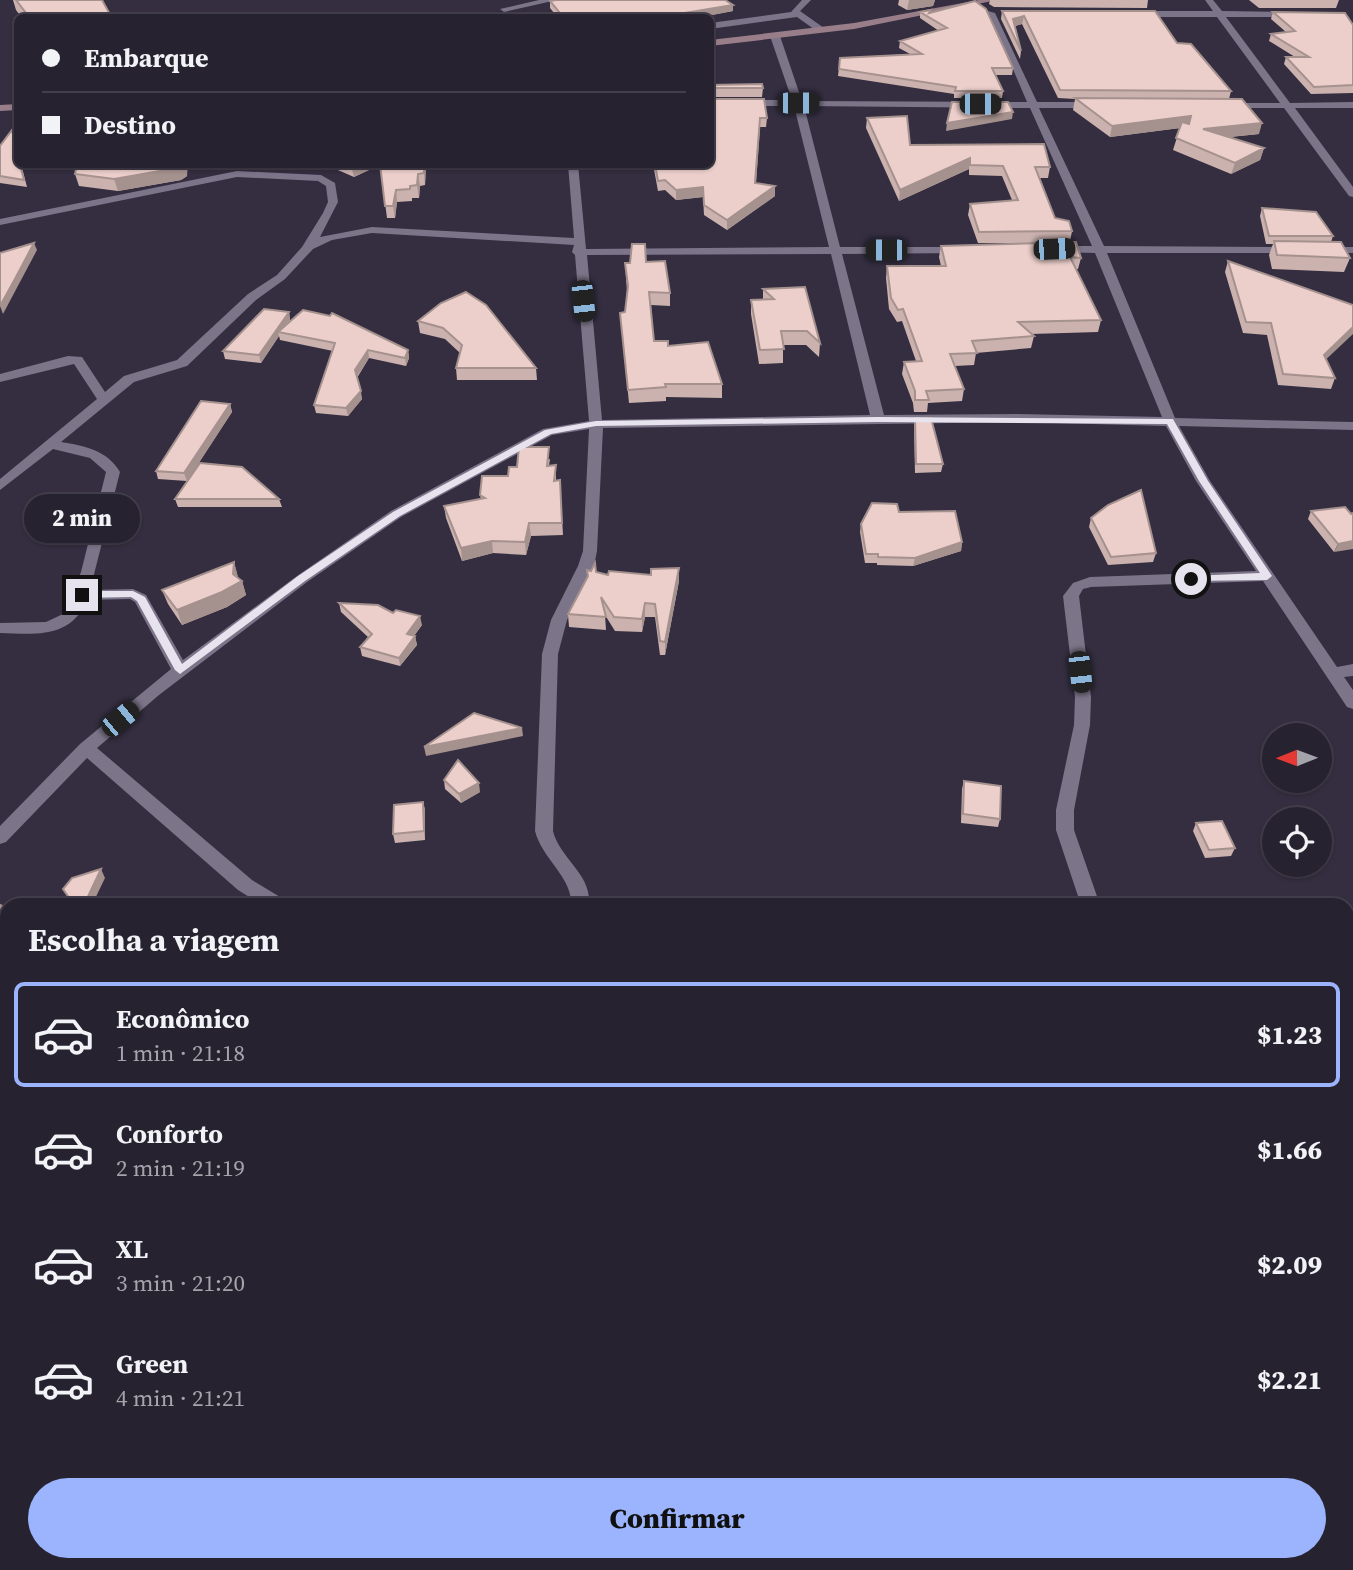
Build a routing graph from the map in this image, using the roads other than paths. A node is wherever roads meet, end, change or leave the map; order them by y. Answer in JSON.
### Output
{"nodes":[{"id":1,"x":493,"y":0,"type":"edge"},
{"id":2,"x":553,"y":0,"type":"edge"},
{"id":3,"x":807,"y":0,"type":"edge"},
{"id":4,"x":1209,"y":0,"type":"edge"},
{"id":5,"x":504,"y":9,"type":"junction"},
{"id":6,"x":996,"y":9,"type":"edge"},
{"id":7,"x":510,"y":14,"type":"edge"},
{"id":8,"x":797,"y":14,"type":"junction"},
{"id":9,"x":1125,"y":14,"type":"edge"},
{"id":10,"x":1219,"y":14,"type":"junction"},
{"id":11,"x":1314,"y":14,"type":"edge"},
{"id":12,"x":714,"y":25,"type":"edge"},
{"id":13,"x":821,"y":30,"type":"junction"},
{"id":14,"x":775,"y":36,"type":"junction"},
{"id":15,"x":714,"y":43,"type":"edge"},
{"id":16,"x":714,"y":103,"type":"edge"},
{"id":17,"x":798,"y":103,"type":"junction"},
{"id":18,"x":1032,"y":104,"type":"junction"},
{"id":19,"x":1289,"y":105,"type":"junction"},
{"id":20,"x":1353,"y":105,"type":"edge"},
{"id":21,"x":1114,"y":106,"type":"edge"},
{"id":22,"x":1208,"y":106,"type":"edge"},
{"id":23,"x":572,"y":168,"type":"edge"},
{"id":24,"x":1353,"y":194,"type":"edge"},
{"id":25,"x":337,"y":217,"type":"junction"},
{"id":26,"x":0,"y":222,"type":"edge"},
{"id":27,"x":372,"y":230,"type":"junction"},
{"id":28,"x":308,"y":247,"type":"junction"},
{"id":29,"x":578,"y":247,"type":"junction"},
{"id":30,"x":1098,"y":248,"type":"junction"},
{"id":31,"x":1048,"y":249,"type":"edge"},
{"id":32,"x":836,"y":250,"type":"junction"},
{"id":33,"x":983,"y":250,"type":"edge"},
{"id":34,"x":1353,"y":250,"type":"edge"},
{"id":35,"x":0,"y":378,"type":"edge"},
{"id":36,"x":104,"y":400,"type":"junction"},
{"id":37,"x":878,"y":419,"type":"junction"},
{"id":38,"x":1170,"y":421,"type":"junction"},
{"id":39,"x":596,"y":424,"type":"junction"},
{"id":40,"x":1353,"y":426,"type":"edge"},
{"id":41,"x":50,"y":444,"type":"junction"},
{"id":42,"x":0,"y":486,"type":"edge"},
{"id":43,"x":1267,"y":576,"type":"junction"},
{"id":44,"x":82,"y":595,"type":"junction"},
{"id":45,"x":0,"y":628,"type":"edge"},
{"id":46,"x":180,"y":670,"type":"junction"},
{"id":47,"x":1353,"y":670,"type":"edge"},
{"id":48,"x":1332,"y":673,"type":"junction"},
{"id":49,"x":1353,"y":703,"type":"edge"},
{"id":50,"x":86,"y":748,"type":"junction"},
{"id":51,"x":0,"y":837,"type":"edge"},
{"id":52,"x":266,"y":898,"type":"edge"},
{"id":53,"x":582,"y":898,"type":"edge"},
{"id":54,"x":1089,"y":898,"type":"edge"}],
"edges":[{"from":1,"to":5,"type":"street"},
{"from":2,"to":5,"type":"street"},
{"from":3,"to":8,"type":"street"},
{"from":4,"to":10,"type":"street"},
{"from":5,"to":7,"type":"street"},
{"from":6,"to":13,"type":"main road"},
{"from":6,"to":18,"type":"street"},
{"from":8,"to":12,"type":"street"},
{"from":8,"to":13,"type":"street"},
{"from":9,"to":10,"type":"street"},
{"from":10,"to":11,"type":"street"},
{"from":10,"to":19,"type":"street"},
{"from":13,"to":14,"type":"main road"},
{"from":14,"to":15,"type":"main road"},
{"from":14,"to":17,"type":"street"},
{"from":16,"to":17,"type":"street"},
{"from":17,"to":18,"type":"street"},
{"from":17,"to":32,"type":"street"},
{"from":18,"to":21,"type":"street"},
{"from":18,"to":30,"type":"street"},
{"from":19,"to":20,"type":"street"},
{"from":19,"to":22,"type":"street"},
{"from":19,"to":24,"type":"street"},
{"from":23,"to":29,"type":"street"},
{"from":25,"to":26,"type":"street"},
{"from":25,"to":27,"type":"street"},
{"from":25,"to":28,"type":"street"},
{"from":27,"to":28,"type":"street"},
{"from":27,"to":29,"type":"street"},
{"from":28,"to":36,"type":"street"},
{"from":29,"to":32,"type":"street"},
{"from":29,"to":39,"type":"street"},
{"from":30,"to":31,"type":"street"},
{"from":30,"to":34,"type":"street"},
{"from":30,"to":38,"type":"street"},
{"from":32,"to":33,"type":"street"},
{"from":32,"to":37,"type":"street"},
{"from":35,"to":36,"type":"street"},
{"from":36,"to":41,"type":"street"},
{"from":37,"to":38,"type":"street"},
{"from":37,"to":39,"type":"street"},
{"from":38,"to":40,"type":"street"},
{"from":38,"to":43,"type":"street"},
{"from":39,"to":46,"type":"street"},
{"from":39,"to":53,"type":"street"},
{"from":41,"to":42,"type":"street"},
{"from":41,"to":44,"type":"street"},
{"from":43,"to":48,"type":"street"},
{"from":43,"to":54,"type":"street"},
{"from":44,"to":45,"type":"street"},
{"from":44,"to":46,"type":"street"},
{"from":46,"to":50,"type":"street"},
{"from":47,"to":48,"type":"street"},
{"from":48,"to":49,"type":"street"},
{"from":50,"to":51,"type":"street"},
{"from":50,"to":52,"type":"street"}]}
